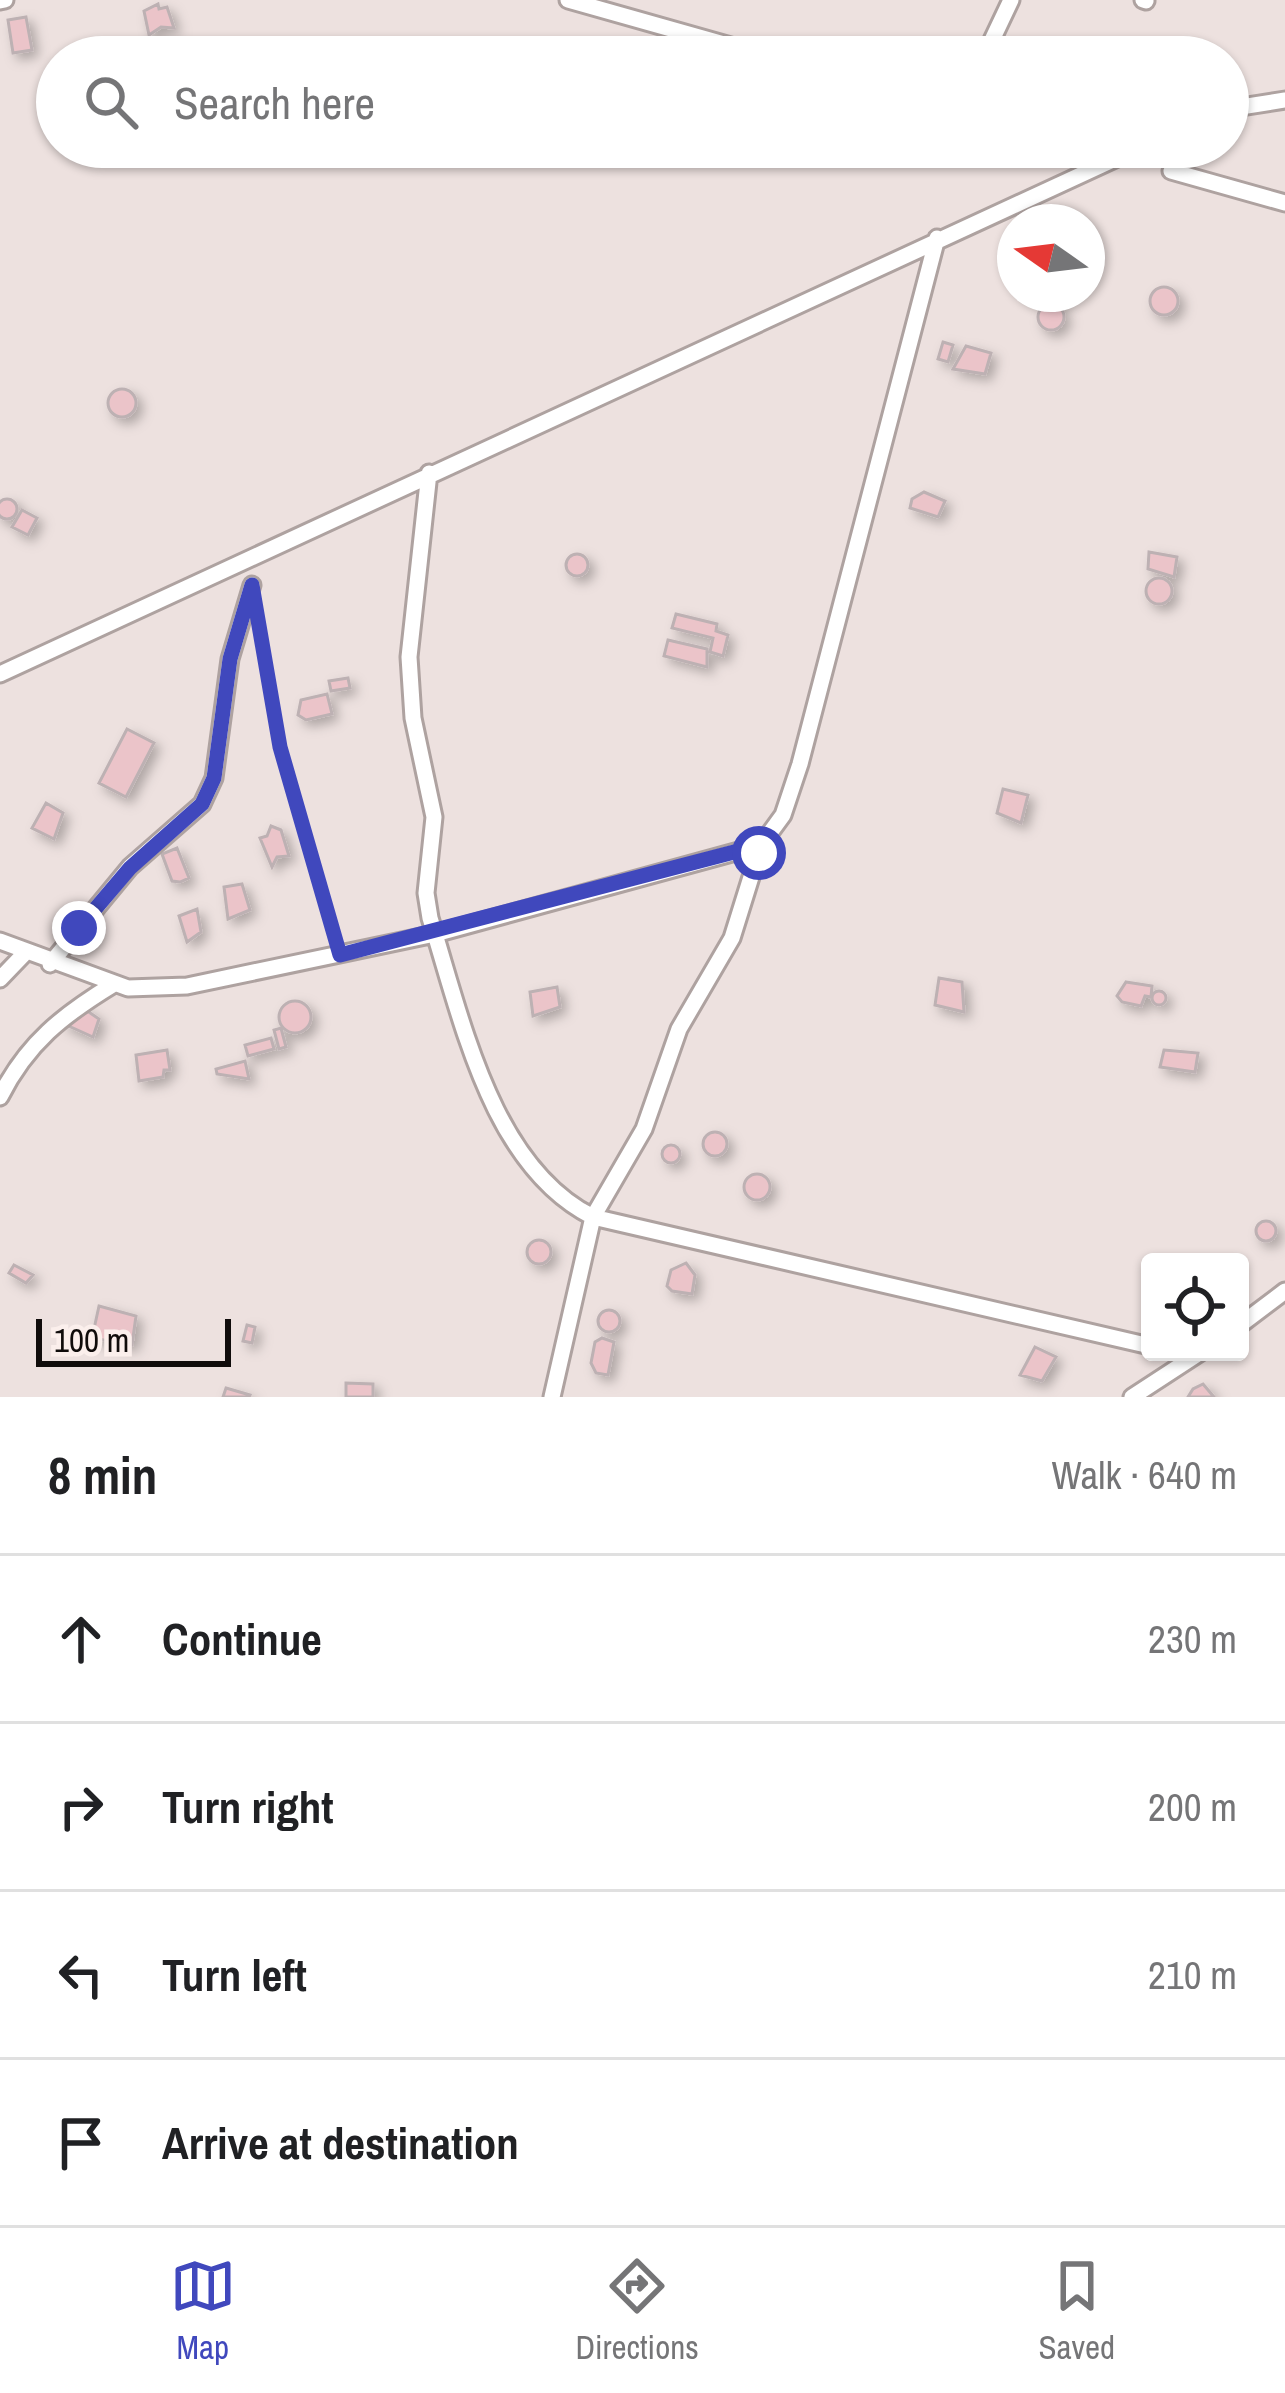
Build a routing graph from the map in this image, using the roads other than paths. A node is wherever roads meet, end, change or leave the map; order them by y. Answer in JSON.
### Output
{"nodes":[{"id":1,"x":568,"y":0,"type":"edge"},
{"id":2,"x":1011,"y":0,"type":"edge"},
{"id":3,"x":696,"y":36,"type":"edge"},
{"id":4,"x":994,"y":36,"type":"edge"},
{"id":5,"x":1285,"y":100,"type":"edge"},
{"id":6,"x":1249,"y":106,"type":"edge"},
{"id":7,"x":1094,"y":168,"type":"edge"},
{"id":8,"x":1171,"y":171,"type":"dead end"},
{"id":9,"x":1285,"y":203,"type":"edge"},
{"id":10,"x":937,"y":238,"type":"junction"},
{"id":11,"x":429,"y":472,"type":"junction"},
{"id":12,"x":252,"y":585,"type":"road end"},
{"id":13,"x":0,"y":674,"type":"edge"},
{"id":14,"x":761,"y":845,"type":"junction"},
{"id":15,"x":435,"y":934,"type":"junction"},
{"id":16,"x":0,"y":941,"type":"edge"},
{"id":17,"x":25,"y":953,"type":"junction"},
{"id":18,"x":50,"y":964,"type":"junction"},
{"id":19,"x":0,"y":980,"type":"edge"},
{"id":20,"x":114,"y":984,"type":"junction"},
{"id":21,"x":0,"y":1097,"type":"edge"},
{"id":22,"x":593,"y":1217,"type":"junction"},
{"id":23,"x":1285,"y":1291,"type":"edge"},
{"id":24,"x":1249,"y":1318,"type":"edge"},
{"id":25,"x":1141,"y":1344,"type":"edge"},
{"id":26,"x":1187,"y":1361,"type":"edge"},
{"id":27,"x":552,"y":1397,"type":"edge"},
{"id":28,"x":1132,"y":1397,"type":"edge"}],
"edges":[{"from":1,"to":3,"type":"street"},
{"from":2,"to":4,"type":"street"},
{"from":5,"to":6,"type":"street"},
{"from":7,"to":10,"type":"street"},
{"from":8,"to":9,"type":"street"},
{"from":10,"to":11,"type":"street"},
{"from":10,"to":14,"type":"street"},
{"from":11,"to":13,"type":"street"},
{"from":11,"to":15,"type":"street"},
{"from":12,"to":18,"type":"street"},
{"from":14,"to":15,"type":"street"},
{"from":14,"to":22,"type":"street"},
{"from":15,"to":20,"type":"street"},
{"from":15,"to":22,"type":"street"},
{"from":16,"to":17,"type":"street"},
{"from":17,"to":18,"type":"street"},
{"from":17,"to":19,"type":"street"},
{"from":18,"to":20,"type":"street"},
{"from":20,"to":21,"type":"street"},
{"from":22,"to":25,"type":"street"},
{"from":22,"to":27,"type":"street"},
{"from":23,"to":24,"type":"street"},
{"from":26,"to":28,"type":"street"}]}
